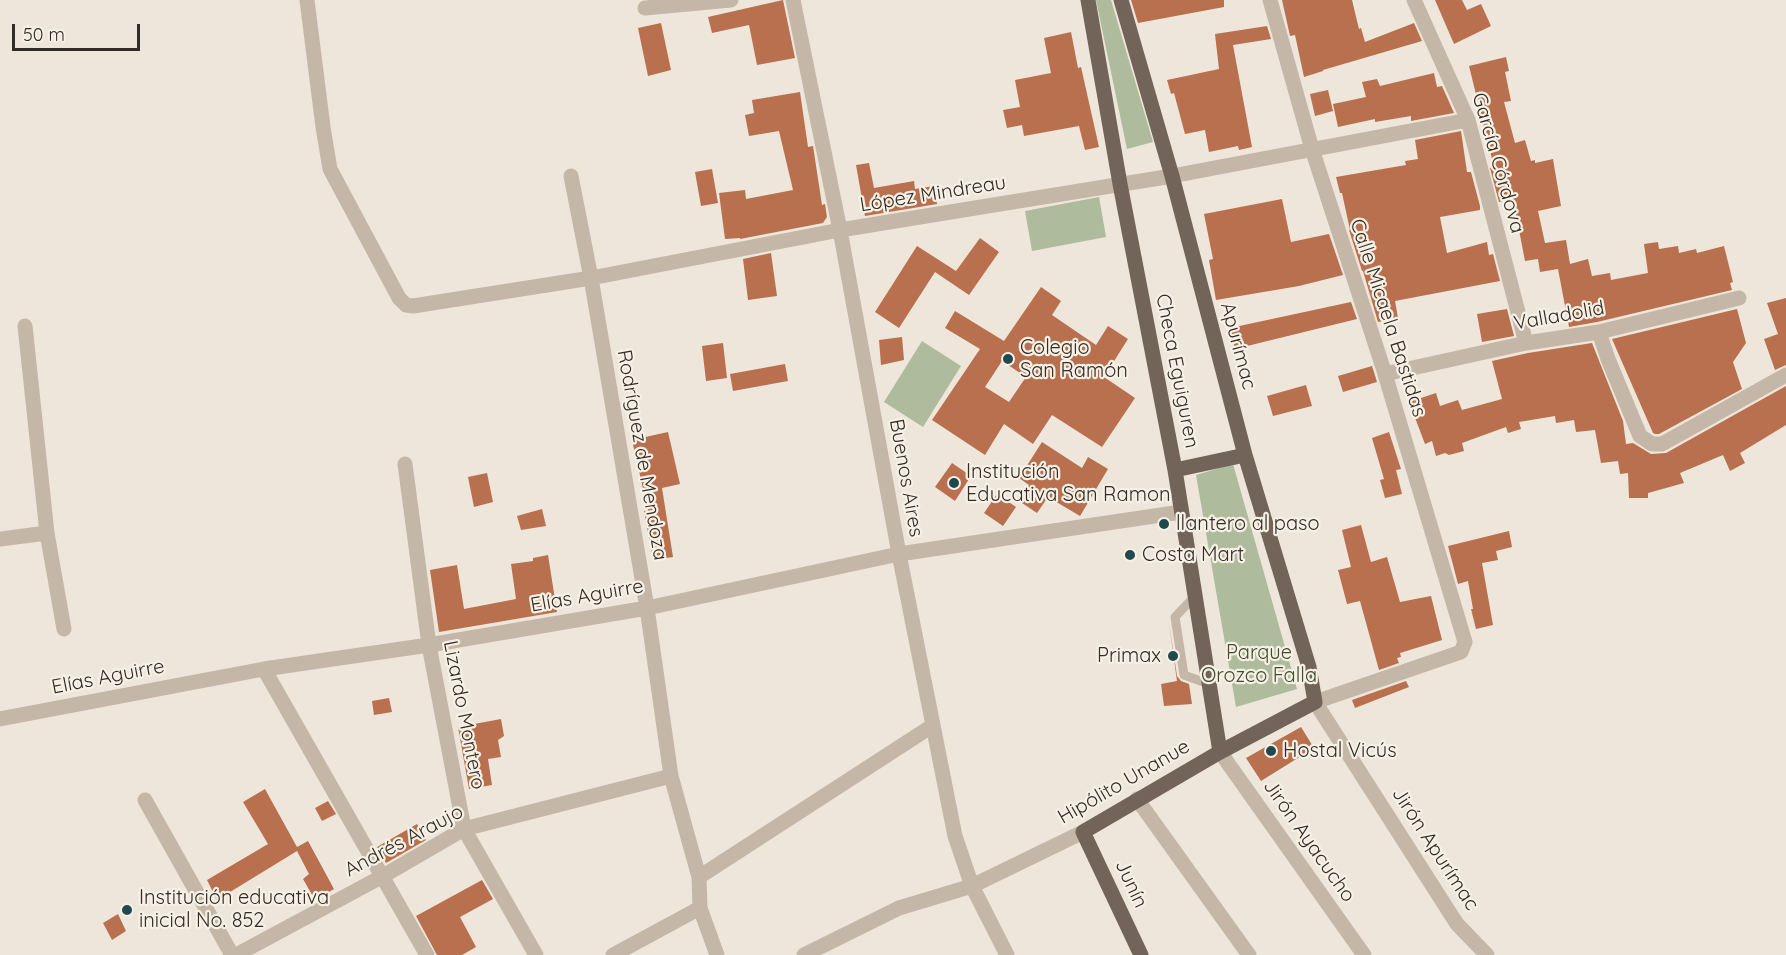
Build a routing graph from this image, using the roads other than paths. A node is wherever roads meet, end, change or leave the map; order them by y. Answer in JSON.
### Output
{"nodes":[{"id":1,"x":307,"y":0,"type":"edge"},
{"id":2,"x":731,"y":0,"type":"edge"},
{"id":3,"x":793,"y":0,"type":"edge"},
{"id":4,"x":1088,"y":0,"type":"edge"},
{"id":5,"x":1121,"y":0,"type":"edge"},
{"id":6,"x":1270,"y":0,"type":"edge"},
{"id":7,"x":1414,"y":0,"type":"edge"},
{"id":8,"x":645,"y":8,"type":"dead end"},
{"id":9,"x":1468,"y":120,"type":"junction"},
{"id":10,"x":1312,"y":149,"type":"junction"},
{"id":11,"x":571,"y":176,"type":"dead end"},
{"id":12,"x":1172,"y":176,"type":"junction"},
{"id":13,"x":1120,"y":184,"type":"junction"},
{"id":14,"x":840,"y":230,"type":"junction"},
{"id":15,"x":591,"y":278,"type":"junction"},
{"id":16,"x":1739,"y":298,"type":"dead end"},
{"id":17,"x":25,"y":326,"type":"dead end"},
{"id":18,"x":1599,"y":332,"type":"junction"},
{"id":19,"x":1526,"y":343,"type":"junction"},
{"id":20,"x":1385,"y":374,"type":"junction"},
{"id":21,"x":1786,"y":375,"type":"edge"},
{"id":22,"x":1245,"y":455,"type":"junction"},
{"id":23,"x":405,"y":464,"type":"dead end"},
{"id":24,"x":1175,"y":470,"type":"junction"},
{"id":25,"x":1181,"y":512,"type":"junction"},
{"id":26,"x":47,"y":533,"type":"junction"},
{"id":27,"x":0,"y":539,"type":"edge"},
{"id":28,"x":898,"y":555,"type":"junction"},
{"id":29,"x":1195,"y":596,"type":"junction"},
{"id":30,"x":647,"y":608,"type":"junction"},
{"id":31,"x":64,"y":629,"type":"dead end"},
{"id":32,"x":429,"y":645,"type":"junction"},
{"id":33,"x":1464,"y":648,"type":"joint"},
{"id":34,"x":264,"y":669,"type":"junction"},
{"id":35,"x":1209,"y":684,"type":"junction"},
{"id":36,"x":1315,"y":702,"type":"junction"},
{"id":37,"x":0,"y":719,"type":"edge"},
{"id":38,"x":932,"y":726,"type":"junction"},
{"id":39,"x":1220,"y":752,"type":"junction"},
{"id":40,"x":671,"y":776,"type":"junction"},
{"id":41,"x":1137,"y":799,"type":"junction"},
{"id":42,"x":145,"y":800,"type":"dead end"},
{"id":43,"x":464,"y":829,"type":"junction"},
{"id":44,"x":1083,"y":832,"type":"junction"},
{"id":45,"x":383,"y":876,"type":"junction"},
{"id":46,"x":699,"y":877,"type":"junction"},
{"id":47,"x":972,"y":886,"type":"junction"},
{"id":48,"x":700,"y":908,"type":"junction"},
{"id":49,"x":234,"y":955,"type":"edge"},
{"id":50,"x":427,"y":955,"type":"edge"},
{"id":51,"x":536,"y":955,"type":"edge"},
{"id":52,"x":614,"y":955,"type":"edge"},
{"id":53,"x":717,"y":955,"type":"edge"},
{"id":54,"x":804,"y":955,"type":"edge"},
{"id":55,"x":1007,"y":955,"type":"edge"},
{"id":56,"x":1141,"y":955,"type":"edge"},
{"id":57,"x":1249,"y":955,"type":"edge"},
{"id":58,"x":1364,"y":955,"type":"edge"},
{"id":59,"x":1487,"y":955,"type":"edge"}],
"edges":[{"from":1,"to":15,"type":"street","name":"López Mindreau"},
{"from":2,"to":8,"type":"street"},
{"from":3,"to":14,"type":"street","name":"Buenos Aires"},
{"from":4,"to":13,"type":"main road","name":"Checa Eguiguren"},
{"from":5,"to":12,"type":"main road","name":"Apurímac"},
{"from":6,"to":10,"type":"street","name":"Calle Micaela Bastidas"},
{"from":7,"to":9,"type":"street","name":"García Córdova"},
{"from":9,"to":10,"type":"street","name":"López Mindreau"},
{"from":9,"to":19,"type":"street","name":"García Córdova"},
{"from":10,"to":12,"type":"street","name":"López Mindreau"},
{"from":10,"to":20,"type":"street","name":"Calle Micaela Bastidas"},
{"from":11,"to":15,"type":"street","name":"Rodríguez de Mendoza"},
{"from":12,"to":13,"type":"street","name":"López Mindreau"},
{"from":12,"to":22,"type":"main road","name":"Apurímac"},
{"from":13,"to":14,"type":"street","name":"López Mindreau"},
{"from":13,"to":24,"type":"main road","name":"Checa Eguiguren"},
{"from":14,"to":15,"type":"street","name":"López Mindreau"},
{"from":14,"to":28,"type":"street","name":"Buenos Aires"},
{"from":15,"to":30,"type":"street","name":"Rodríguez de Mendoza"},
{"from":16,"to":18,"type":"street","name":"Valladolid"},
{"from":17,"to":26,"type":"street"},
{"from":18,"to":19,"type":"street","name":"Valladolid"},
{"from":18,"to":21,"type":"street"},
{"from":19,"to":20,"type":"street","name":"Valladolid"},
{"from":20,"to":33,"type":"street","name":"Calle Micaela Bastidas"},
{"from":22,"to":24,"type":"main road"},
{"from":22,"to":36,"type":"main road","name":"Apurímac"},
{"from":23,"to":32,"type":"street","name":"Lizardo Montero"},
{"from":24,"to":25,"type":"main road","name":"Checa Eguiguren"},
{"from":25,"to":28,"type":"street","name":"Elías Aguirre"},
{"from":25,"to":29,"type":"main road","name":"Checa Eguiguren"},
{"from":26,"to":27,"type":"street"},
{"from":26,"to":31,"type":"street"},
{"from":28,"to":30,"type":"street","name":"Elías Aguirre"},
{"from":28,"to":38,"type":"street","name":"Buenos Aires"},
{"from":29,"to":35,"type":"main road","name":"Checa Eguiguren"},
{"from":29,"to":35,"type":"lane"},
{"from":30,"to":32,"type":"street","name":"Elías Aguirre"},
{"from":30,"to":40,"type":"street","name":"Rodríguez de Mendoza"},
{"from":32,"to":34,"type":"street","name":"Elías Aguirre"},
{"from":32,"to":43,"type":"street","name":"Lizardo Montero"},
{"from":33,"to":36,"type":"street","name":"Hipólito Unanue"},
{"from":34,"to":37,"type":"street","name":"Elías Aguirre"},
{"from":34,"to":45,"type":"street"},
{"from":35,"to":39,"type":"main road","name":"Checa Eguiguren"},
{"from":36,"to":39,"type":"main road","name":"Hipólito Unanue"},
{"from":36,"to":59,"type":"street","name":"Jirón Apurímac"},
{"from":38,"to":46,"type":"street"},
{"from":38,"to":47,"type":"street","name":"Buenos Aires"},
{"from":39,"to":41,"type":"main road","name":"Hipólito Unanue"},
{"from":39,"to":58,"type":"street","name":"Jirón Ayacucho"},
{"from":40,"to":43,"type":"street","name":"Andrés Araujo"},
{"from":40,"to":46,"type":"street","name":"Rodríguez de Mendoza"},
{"from":41,"to":44,"type":"main road","name":"Hipólito Unanue"},
{"from":41,"to":57,"type":"street"},
{"from":42,"to":49,"type":"street"},
{"from":43,"to":45,"type":"street","name":"Andrés Araujo"},
{"from":43,"to":51,"type":"street","name":"Lizardo Montero"},
{"from":44,"to":47,"type":"street","name":"Hipólito Unanue"},
{"from":44,"to":56,"type":"main road","name":"Junín"},
{"from":45,"to":49,"type":"street","name":"Andrés Araujo"},
{"from":45,"to":50,"type":"street"},
{"from":46,"to":48,"type":"street","name":"Rodríguez de Mendoza"},
{"from":47,"to":54,"type":"street","name":"Hipólito Unanue"},
{"from":47,"to":55,"type":"street","name":"Buenos Aires"},
{"from":48,"to":52,"type":"street"},
{"from":48,"to":53,"type":"street","name":"Rodríguez de Mendoza"}]}
